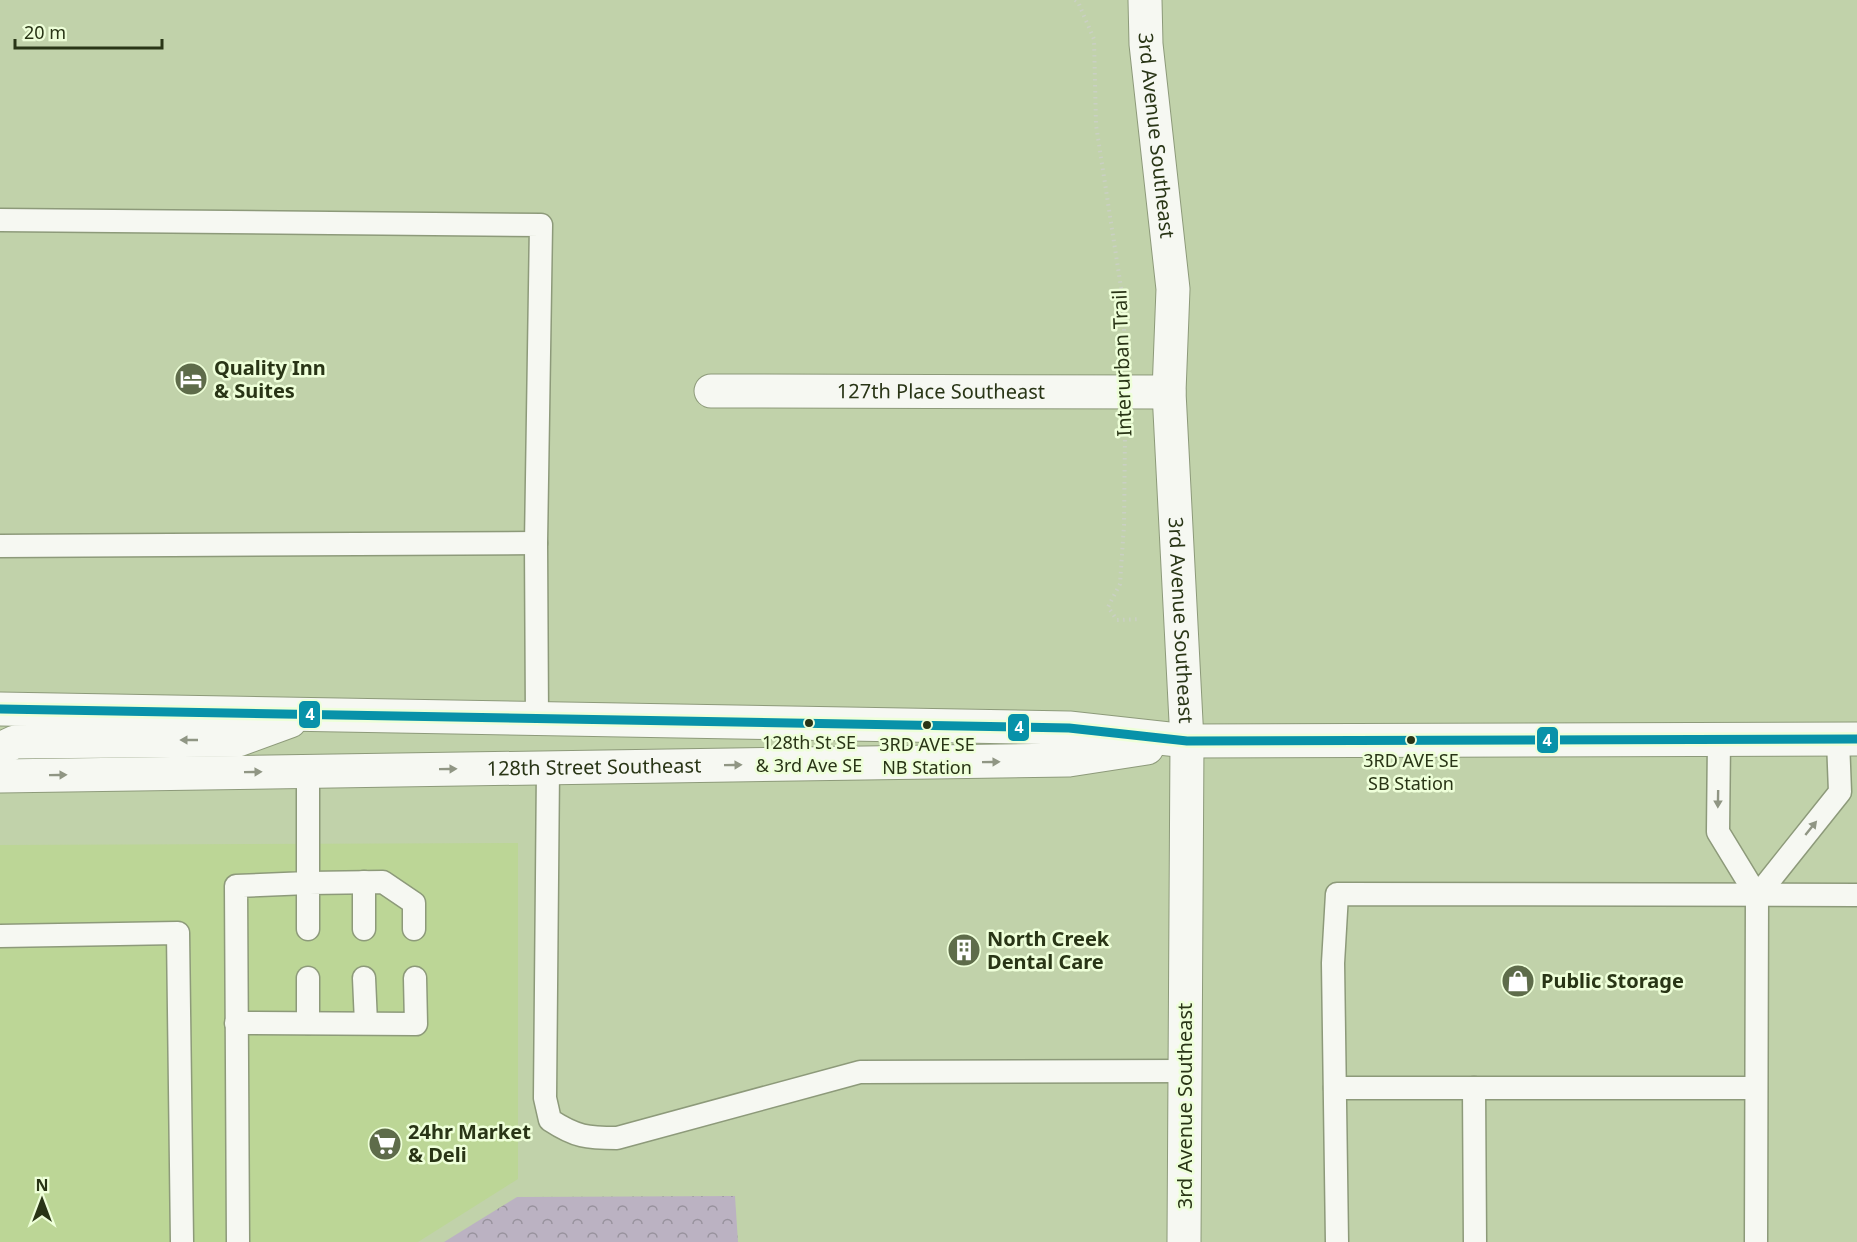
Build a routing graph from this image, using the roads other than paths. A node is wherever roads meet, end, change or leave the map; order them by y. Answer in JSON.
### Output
{"nodes":[{"id":1,"x":1145,"y":0,"type":"edge"},
{"id":2,"x":0,"y":220,"type":"edge"},
{"id":3,"x":711,"y":391,"type":"dead end"},
{"id":4,"x":1169,"y":392,"type":"junction"},
{"id":5,"x":536,"y":543,"type":"junction"},
{"id":6,"x":0,"y":546,"type":"edge"},
{"id":7,"x":0,"y":709,"type":"edge"},
{"id":8,"x":306,"y":715,"type":"junction"},
{"id":9,"x":537,"y":719,"type":"junction"},
{"id":10,"x":1719,"y":740,"type":"junction"},
{"id":11,"x":1848,"y":740,"type":"edge"},
{"id":12,"x":1187,"y":741,"type":"junction"},
{"id":13,"x":0,"y":749,"type":"edge"},
{"id":14,"x":548,"y":768,"type":"junction"},
{"id":15,"x":308,"y":771,"type":"junction"},
{"id":16,"x":0,"y":776,"type":"edge"},
{"id":17,"x":364,"y":882,"type":"junction"},
{"id":18,"x":308,"y":883,"type":"junction"},
{"id":19,"x":1757,"y":896,"type":"junction"},
{"id":20,"x":1857,"y":896,"type":"edge"},
{"id":21,"x":308,"y":929,"type":"dead end"},
{"id":22,"x":364,"y":929,"type":"dead end"},
{"id":23,"x":414,"y":929,"type":"dead end"},
{"id":24,"x":0,"y":936,"type":"edge"},
{"id":25,"x":308,"y":978,"type":"dead end"},
{"id":26,"x":364,"y":978,"type":"dead end"},
{"id":27,"x":415,"y":978,"type":"dead end"},
{"id":28,"x":237,"y":1023,"type":"junction"},
{"id":29,"x":308,"y":1023,"type":"junction"},
{"id":30,"x":366,"y":1023,"type":"junction"},
{"id":31,"x":1186,"y":1071,"type":"junction"},
{"id":32,"x":1335,"y":1088,"type":"junction"},
{"id":33,"x":1474,"y":1088,"type":"junction"},
{"id":34,"x":1756,"y":1088,"type":"junction"},
{"id":35,"x":182,"y":1242,"type":"edge"},
{"id":36,"x":238,"y":1242,"type":"edge"},
{"id":37,"x":1185,"y":1242,"type":"edge"},
{"id":38,"x":1336,"y":1242,"type":"edge"},
{"id":39,"x":1475,"y":1242,"type":"edge"},
{"id":40,"x":1756,"y":1242,"type":"edge"}],
"edges":[{"from":1,"to":4,"type":"main road","name":"3rd Avenue Southeast"},
{"from":2,"to":5,"type":"lane"},
{"from":3,"to":4,"type":"main road","name":"127th Place Southeast"},
{"from":4,"to":12,"type":"main road","name":"3rd Avenue Southeast"},
{"from":5,"to":6,"type":"lane"},
{"from":5,"to":9,"type":"lane"},
{"from":7,"to":8,"type":"main road","name":"128th Street Southeast"},
{"from":8,"to":9,"type":"main road","name":"128th Street Southeast"},
{"from":8,"to":13,"type":"main road","one_way":true},
{"from":9,"to":12,"type":"main road","name":"128th Street Southeast"},
{"from":10,"to":11,"type":"main road","name":"128th Street Southeast"},
{"from":10,"to":12,"type":"main road","name":"128th Street Southeast"},
{"from":10,"to":19,"type":"lane","one_way":true},
{"from":19,"to":11,"type":"lane","one_way":true},
{"from":14,"to":12,"type":"main road","name":"128th Street Southeast","one_way":true},
{"from":12,"to":31,"type":"main road","name":"3rd Avenue Southeast"},
{"from":15,"to":14,"type":"main road","name":"128th Street Southeast","one_way":true},
{"from":14,"to":31,"type":"lane"},
{"from":16,"to":15,"type":"main road","name":"128th Street Southeast","one_way":true},
{"from":15,"to":18,"type":"lane"},
{"from":17,"to":18,"type":"lane"},
{"from":17,"to":22,"type":"lane"},
{"from":17,"to":23,"type":"lane"},
{"from":18,"to":21,"type":"lane"},
{"from":18,"to":28,"type":"lane"},
{"from":19,"to":20,"type":"lane"},
{"from":19,"to":32,"type":"lane"},
{"from":19,"to":34,"type":"lane"},
{"from":24,"to":35,"type":"lane"},
{"from":25,"to":29,"type":"lane"},
{"from":26,"to":30,"type":"lane"},
{"from":27,"to":30,"type":"lane"},
{"from":28,"to":29,"type":"lane"},
{"from":28,"to":36,"type":"lane"},
{"from":29,"to":30,"type":"lane"},
{"from":31,"to":37,"type":"main road","name":"3rd Avenue Southeast"},
{"from":32,"to":33,"type":"lane"},
{"from":32,"to":38,"type":"lane"},
{"from":33,"to":34,"type":"lane"},
{"from":33,"to":39,"type":"lane"},
{"from":34,"to":40,"type":"lane"}]}
